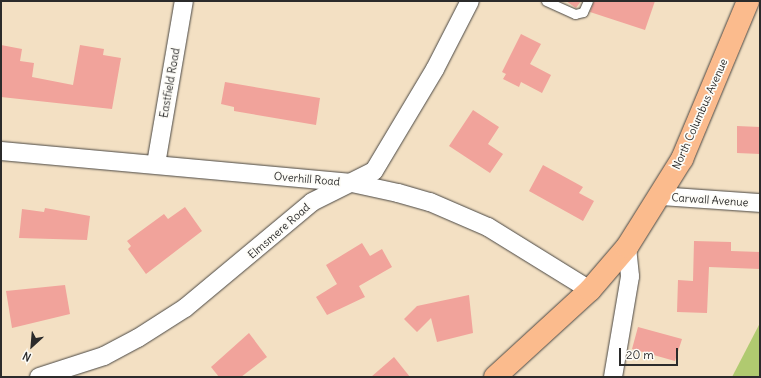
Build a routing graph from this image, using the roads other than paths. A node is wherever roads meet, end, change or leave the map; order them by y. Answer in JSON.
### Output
{"nodes":[{"id":1,"x":184,"y":1,"type":"edge"},
{"id":2,"x":470,"y":1,"type":"edge"},
{"id":3,"x":546,"y":1,"type":"edge"},
{"id":4,"x":588,"y":1,"type":"edge"},
{"id":5,"x":748,"y":1,"type":"edge"},
{"id":6,"x":1,"y":151,"type":"edge"},
{"id":7,"x":156,"y":164,"type":"junction"},
{"id":8,"x":352,"y":183,"type":"junction"},
{"id":9,"x":660,"y":196,"type":"junction"},
{"id":10,"x":760,"y":203,"type":"edge"},
{"id":11,"x":627,"y":247,"type":"junction"},
{"id":12,"x":590,"y":290,"type":"junction"},
{"id":13,"x":39,"y":377,"type":"edge"},
{"id":14,"x":494,"y":377,"type":"edge"},
{"id":15,"x":613,"y":377,"type":"edge"}],
"edges":[{"from":1,"to":7,"type":"street","name":"Eastfield Road"},
{"from":2,"to":8,"type":"street","name":"Elmsmere Road"},
{"from":3,"to":4,"type":"lane"},
{"from":5,"to":9,"type":"main road","name":"North Columbus Avenue"},
{"from":6,"to":7,"type":"street","name":"Overhill Road"},
{"from":7,"to":8,"type":"street","name":"Overhill Road"},
{"from":8,"to":12,"type":"street","name":"Overhill Road"},
{"from":8,"to":13,"type":"street","name":"Elmsmere Road"},
{"from":9,"to":10,"type":"street","name":"Carwall Avenue"},
{"from":9,"to":11,"type":"main road","name":"North Columbus Avenue"},
{"from":11,"to":12,"type":"main road","name":"North Columbus Avenue"},
{"from":11,"to":15,"type":"street"},
{"from":12,"to":14,"type":"main road","name":"North Columbus Avenue"}]}
